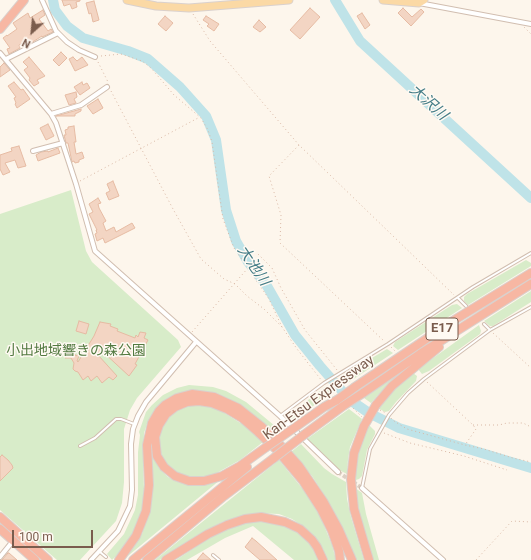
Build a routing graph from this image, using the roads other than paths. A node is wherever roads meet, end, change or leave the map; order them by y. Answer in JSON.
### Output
{"nodes":[{"id":1,"x":24,"y":0,"type":"edge"},
{"id":2,"x":42,"y":0,"type":"edge"},
{"id":3,"x":128,"y":0,"type":"edge"},
{"id":4,"x":290,"y":0,"type":"edge"},
{"id":5,"x":383,"y":0,"type":"edge"},
{"id":6,"x":421,"y":1,"type":"edge"},
{"id":7,"x":141,"y":2,"type":"edge"},
{"id":8,"x":531,"y":24,"type":"edge"},
{"id":9,"x":0,"y":29,"type":"edge"},
{"id":10,"x":58,"y":33,"type":"junction"},
{"id":11,"x":0,"y":53,"type":"edge"},
{"id":12,"x":95,"y":57,"type":"road end"},
{"id":13,"x":6,"y":59,"type":"junction"},
{"id":14,"x":109,"y":86,"type":"road end"},
{"id":15,"x":51,"y":114,"type":"junction"},
{"id":16,"x":63,"y":143,"type":"junction"},
{"id":17,"x":33,"y":151,"type":"dead end"},
{"id":18,"x":531,"y":253,"type":"edge"},
{"id":19,"x":531,"y":273,"type":"edge"},
{"id":20,"x":531,"y":284,"type":"edge"},
{"id":21,"x":458,"y":298,"type":"junction"},
{"id":22,"x":503,"y":301,"type":"junction"},
{"id":23,"x":466,"y":306,"type":"dead end"},
{"id":24,"x":531,"y":307,"type":"edge"},
{"id":25,"x":484,"y":324,"type":"dead end"},
{"id":26,"x":490,"y":330,"type":"junction"},
{"id":27,"x":196,"y":342,"type":"junction"},
{"id":28,"x":280,"y":416,"type":"junction"},
{"id":29,"x":135,"y":424,"type":"junction"},
{"id":30,"x":80,"y":446,"type":"dead end"},
{"id":31,"x":266,"y":450,"type":"junction"},
{"id":32,"x":338,"y":472,"type":"tunnel mouth"},
{"id":33,"x":362,"y":488,"type":"joint"},
{"id":34,"x":0,"y":517,"type":"edge"},
{"id":35,"x":0,"y":529,"type":"edge"},
{"id":36,"x":13,"y":540,"type":"junction"},
{"id":37,"x":99,"y":551,"type":"junction"},
{"id":38,"x":213,"y":555,"type":"dead end"},
{"id":39,"x":0,"y":556,"type":"edge"},
{"id":40,"x":106,"y":557,"type":"dead end"},
{"id":41,"x":36,"y":560,"type":"edge"},
{"id":42,"x":48,"y":560,"type":"edge"},
{"id":43,"x":91,"y":560,"type":"edge"},
{"id":44,"x":119,"y":560,"type":"edge"},
{"id":45,"x":133,"y":560,"type":"edge"},
{"id":46,"x":147,"y":560,"type":"edge"},
{"id":47,"x":166,"y":560,"type":"edge"},
{"id":48,"x":219,"y":560,"type":"edge"},
{"id":49,"x":323,"y":560,"type":"edge"},
{"id":50,"x":340,"y":560,"type":"edge"},
{"id":51,"x":352,"y":560,"type":"edge"},
{"id":52,"x":369,"y":560,"type":"edge"},
{"id":53,"x":443,"y":560,"type":"edge"}],
"edges":[{"from":1,"to":9,"type":"highway"},
{"from":2,"to":10,"type":"street"},
{"from":3,"to":7,"type":"main road"},
{"from":4,"to":7,"type":"main road"},
{"from":5,"to":6,"type":"main road"},
{"from":6,"to":8,"type":"street"},
{"from":10,"to":12,"type":"street"},
{"from":10,"to":13,"type":"street"},
{"from":11,"to":13,"type":"street"},
{"from":13,"to":15,"type":"street"},
{"from":14,"to":15,"type":"street"},
{"from":15,"to":16,"type":"street"},
{"from":16,"to":17,"type":"street"},
{"from":16,"to":27,"type":"street"},
{"from":18,"to":21,"type":"lane"},
{"from":19,"to":31,"type":"highway","name":"Kan-Etsu Expressway","number":"E17","bridge":true},
{"from":20,"to":22,"type":"highway","name":"Kan-Etsu Expressway","number":"E17"},
{"from":21,"to":23,"type":"lane"},
{"from":21,"to":28,"type":"lane"},
{"from":22,"to":46,"type":"highway","name":"Kan-Etsu Expressway","number":"E17","bridge":true},
{"from":22,"to":52,"type":"highway","bridge":true},
{"from":24,"to":26,"type":"lane"},
{"from":25,"to":26,"type":"lane"},
{"from":26,"to":33,"type":"lane"},
{"from":27,"to":28,"type":"street"},
{"from":27,"to":29,"type":"street"},
{"from":28,"to":32,"type":"street"},
{"from":29,"to":30,"type":"lane"},
{"from":29,"to":37,"type":"street"},
{"from":31,"to":45,"type":"highway","name":"Kan-Etsu Expressway","number":"E17"},
{"from":31,"to":50,"type":"highway"},
{"from":33,"to":53,"type":"street"},
{"from":34,"to":42,"type":"highway"},
{"from":35,"to":36,"type":"highway"},
{"from":36,"to":39,"type":"street"},
{"from":36,"to":41,"type":"highway"},
{"from":37,"to":40,"type":"lane"},
{"from":37,"to":43,"type":"street"},
{"from":38,"to":48,"type":"lane"},
{"from":44,"to":51,"type":"highway"},
{"from":47,"to":49,"type":"highway"}]}
